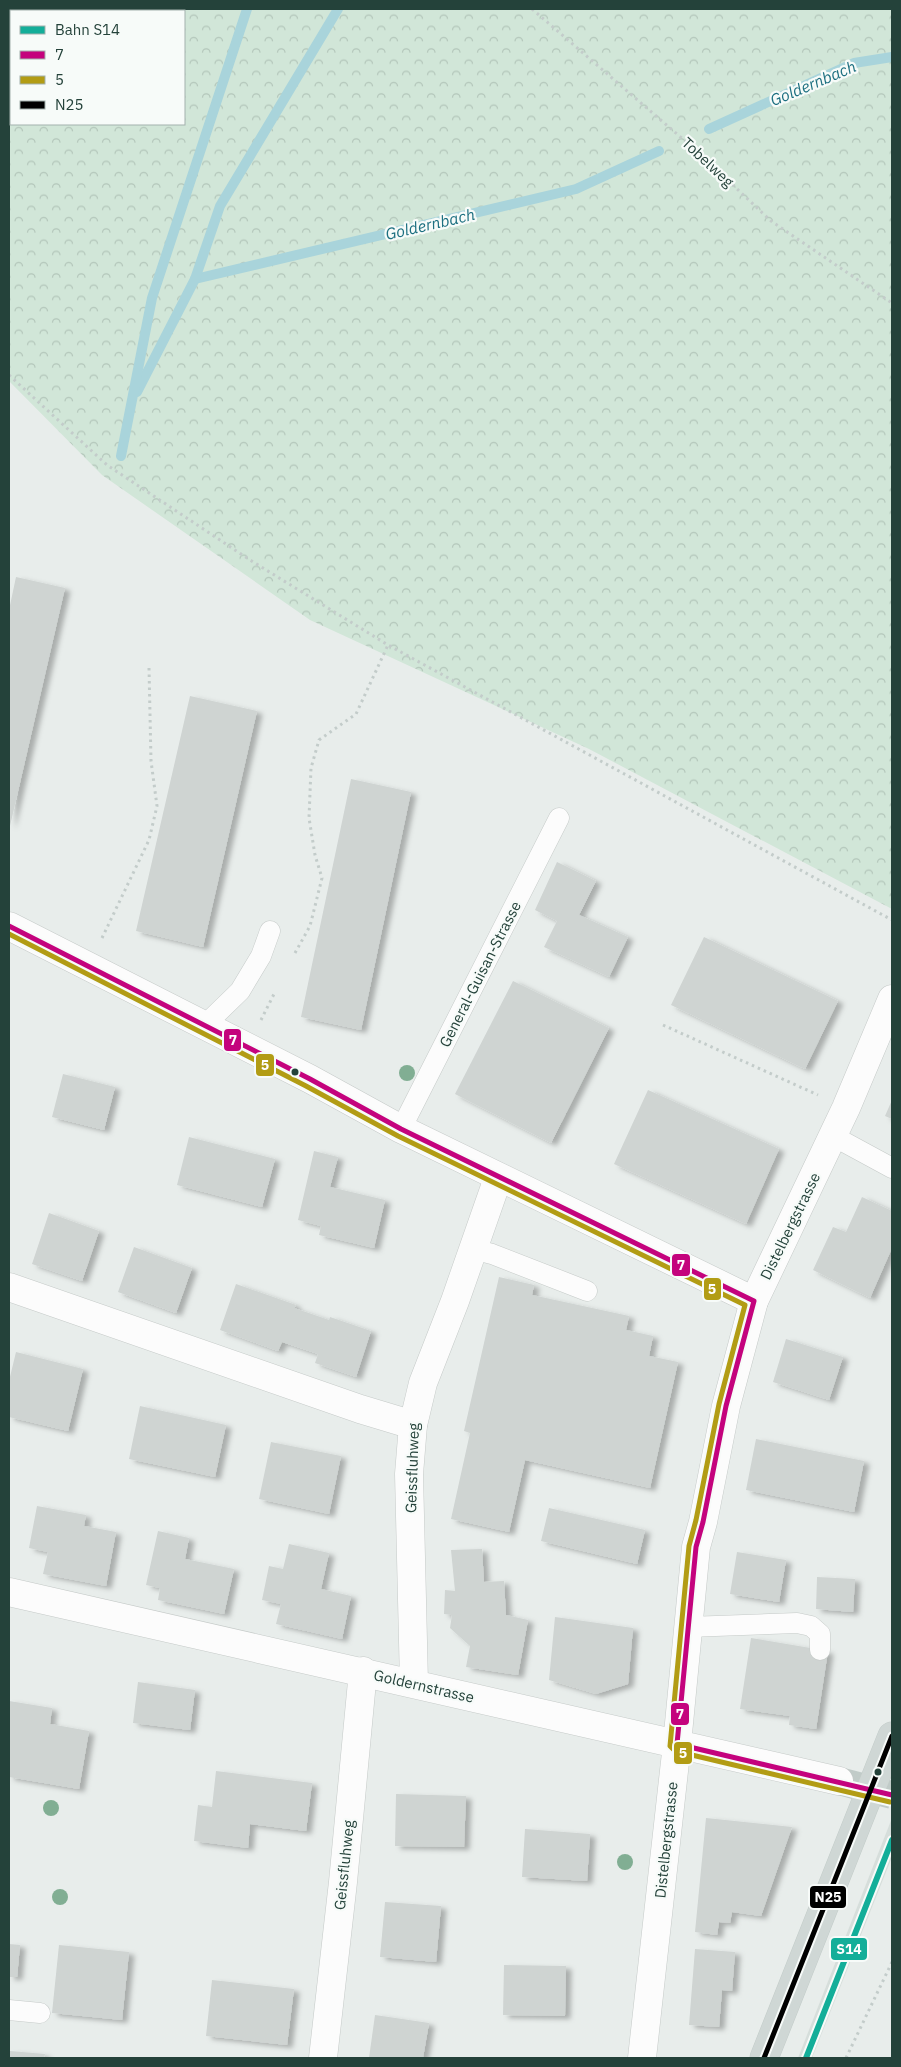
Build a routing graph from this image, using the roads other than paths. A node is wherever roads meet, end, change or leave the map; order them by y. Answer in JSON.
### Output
{"nodes":[{"id":1,"x":559,"y":818,"type":"dead end"},
{"id":2,"x":9,"y":926,"type":"edge"},
{"id":3,"x":270,"y":931,"type":"dead end"},
{"id":4,"x":892,"y":999,"type":"edge"},
{"id":5,"x":205,"y":1025,"type":"junction"},
{"id":6,"x":402,"y":1129,"type":"junction"},
{"id":7,"x":833,"y":1136,"type":"junction"},
{"id":8,"x":892,"y":1168,"type":"edge"},
{"id":9,"x":498,"y":1178,"type":"junction"},
{"id":10,"x":473,"y":1249,"type":"junction"},
{"id":11,"x":9,"y":1287,"type":"edge"},
{"id":12,"x":587,"y":1291,"type":"dead end"},
{"id":13,"x":754,"y":1302,"type":"junction"},
{"id":14,"x":413,"y":1424,"type":"junction"},
{"id":15,"x":9,"y":1592,"type":"edge"},
{"id":16,"x":688,"y":1627,"type":"junction"},
{"id":17,"x":820,"y":1650,"type":"dead end"},
{"id":18,"x":363,"y":1671,"type":"junction"},
{"id":19,"x":414,"y":1683,"type":"junction"},
{"id":20,"x":892,"y":1736,"type":"edge"},
{"id":21,"x":677,"y":1744,"type":"junction"},
{"id":22,"x":839,"y":1781,"type":"tunnel mouth"},
{"id":23,"x":9,"y":2010,"type":"edge"},
{"id":24,"x":40,"y":2013,"type":"dead end"},
{"id":25,"x":323,"y":2058,"type":"edge"},
{"id":26,"x":642,"y":2058,"type":"edge"},
{"id":27,"x":764,"y":2058,"type":"edge"}],
"edges":[{"from":1,"to":6,"type":"lane","name":"General-Guisan-Strasse"},
{"from":2,"to":5,"type":"street"},
{"from":3,"to":5,"type":"lane"},
{"from":4,"to":7,"type":"street","name":"Distelbergstrasse"},
{"from":5,"to":6,"type":"street"},
{"from":6,"to":9,"type":"street"},
{"from":7,"to":8,"type":"lane"},
{"from":7,"to":13,"type":"street","name":"Distelbergstrasse"},
{"from":9,"to":10,"type":"street","name":"Geissfluhweg"},
{"from":9,"to":13,"type":"street"},
{"from":10,"to":12,"type":"lane"},
{"from":10,"to":14,"type":"street","name":"Geissfluhweg"},
{"from":11,"to":14,"type":"street"},
{"from":13,"to":16,"type":"street","name":"Distelbergstrasse"},
{"from":14,"to":19,"type":"street","name":"Geissfluhweg"},
{"from":15,"to":18,"type":"street","name":"Goldernstrasse"},
{"from":16,"to":17,"type":"lane"},
{"from":16,"to":21,"type":"street","name":"Distelbergstrasse"},
{"from":18,"to":19,"type":"street","name":"Goldernstrasse"},
{"from":18,"to":25,"type":"street","name":"Geissfluhweg"},
{"from":19,"to":21,"type":"street","name":"Goldernstrasse"},
{"from":20,"to":27,"type":"main road"},
{"from":21,"to":22,"type":"street","name":"Goldernstrasse"},
{"from":21,"to":26,"type":"street","name":"Distelbergstrasse"},
{"from":23,"to":24,"type":"lane"}]}
